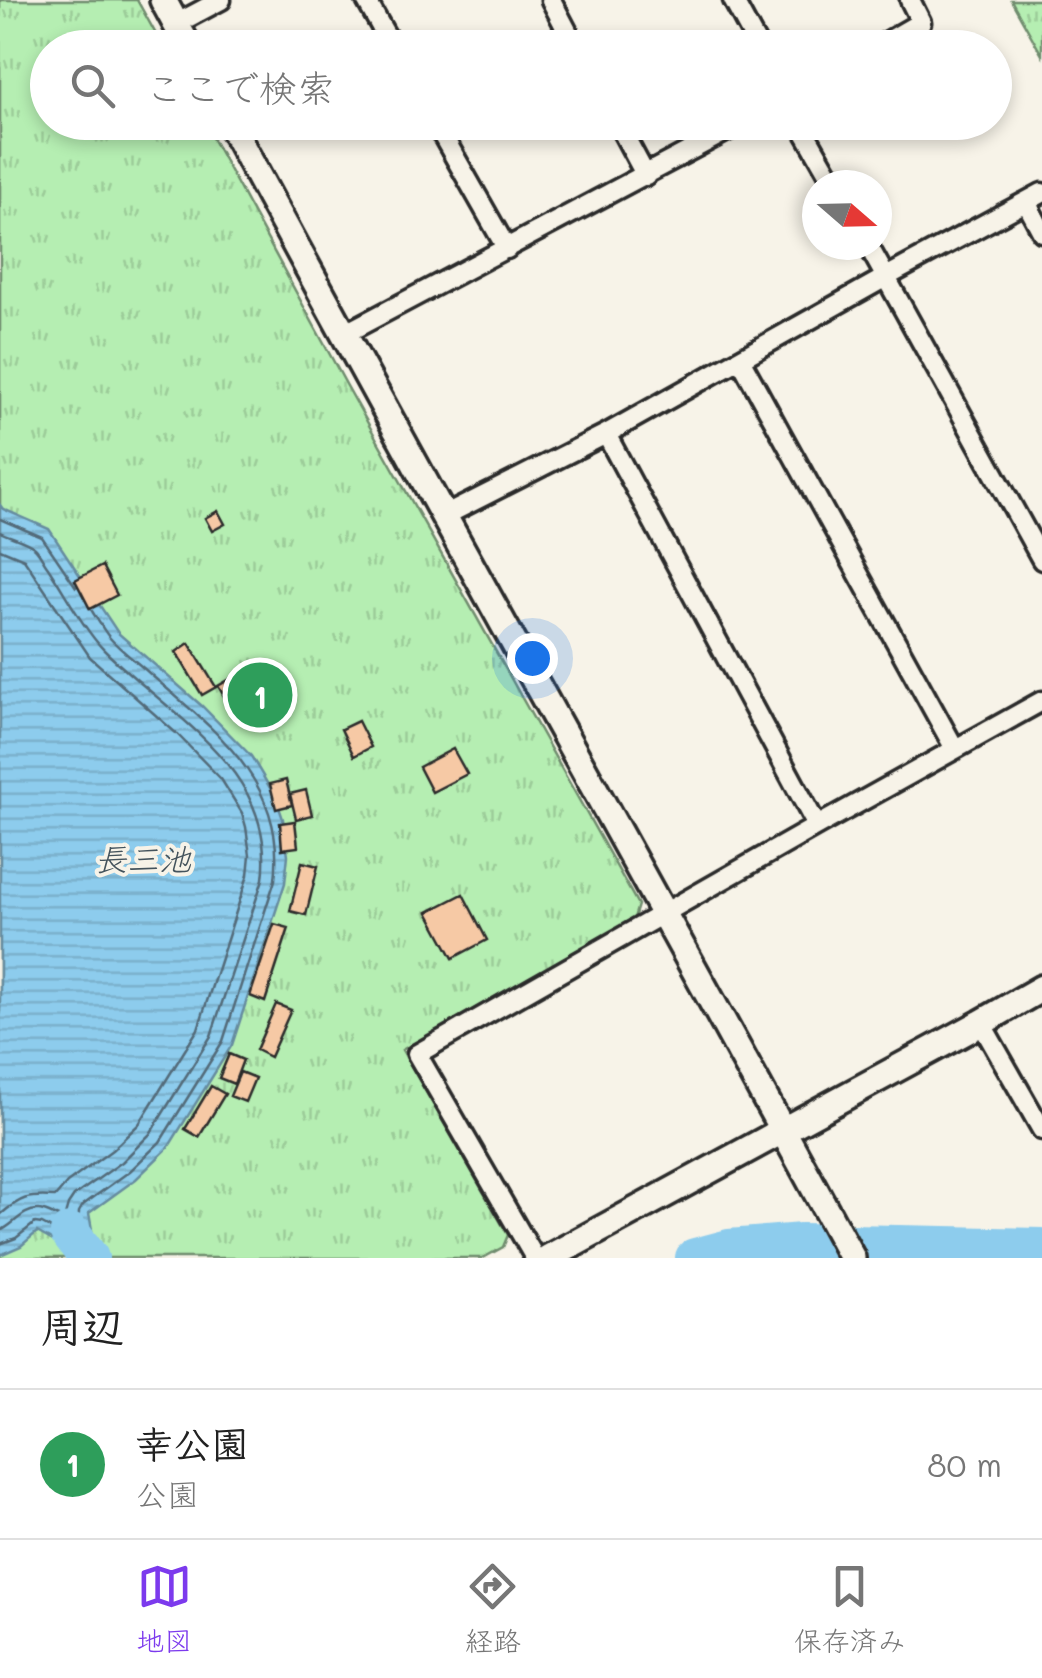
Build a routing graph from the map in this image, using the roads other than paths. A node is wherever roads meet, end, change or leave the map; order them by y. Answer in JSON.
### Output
{"nodes":[{"id":1,"x":162,"y":0,"type":"edge"},
{"id":2,"x":221,"y":0,"type":"edge"},
{"id":3,"x":366,"y":0,"type":"edge"},
{"id":4,"x":550,"y":0,"type":"edge"},
{"id":5,"x":733,"y":0,"type":"edge"},
{"id":6,"x":910,"y":0,"type":"edge"},
{"id":7,"x":176,"y":24,"type":"junction"},
{"id":8,"x":179,"y":30,"type":"edge"},
{"id":9,"x":382,"y":30,"type":"edge"},
{"id":10,"x":566,"y":30,"type":"edge"},
{"id":11,"x":749,"y":30,"type":"edge"},
{"id":12,"x":907,"y":30,"type":"edge"},
{"id":13,"x":239,"y":140,"type":"edge"},
{"id":14,"x":445,"y":140,"type":"edge"},
{"id":15,"x":627,"y":140,"type":"edge"},
{"id":16,"x":711,"y":140,"type":"edge"},
{"id":17,"x":810,"y":140,"type":"edge"},
{"id":18,"x":826,"y":170,"type":"edge"},
{"id":19,"x":646,"y":176,"type":"junction"},
{"id":20,"x":1034,"y":197,"type":"edge"},
{"id":21,"x":1042,"y":232,"type":"edge"},
{"id":22,"x":507,"y":249,"type":"junction"},
{"id":23,"x":876,"y":260,"type":"edge"},
{"id":24,"x":886,"y":277,"type":"junction"},
{"id":25,"x":344,"y":334,"type":"junction"},
{"id":26,"x":740,"y":359,"type":"junction"},
{"id":27,"x":606,"y":434,"type":"junction"},
{"id":28,"x":444,"y":516,"type":"junction"},
{"id":29,"x":1042,"y":560,"type":"edge"},
{"id":30,"x":1042,"y":702,"type":"edge"},
{"id":31,"x":955,"y":750,"type":"junction"},
{"id":32,"x":817,"y":826,"type":"junction"},
{"id":33,"x":664,"y":914,"type":"junction"},
{"id":34,"x":1042,"y":988,"type":"edge"},
{"id":35,"x":981,"y":1024,"type":"junction"},
{"id":36,"x":782,"y":1130,"type":"junction"},
{"id":37,"x":1042,"y":1130,"type":"edge"},
{"id":38,"x":535,"y":1258,"type":"edge"},
{"id":39,"x":548,"y":1258,"type":"edge"},
{"id":40,"x":852,"y":1258,"type":"edge"}],
"edges":[{"from":1,"to":7,"type":"street"},
{"from":2,"to":7,"type":"street"},
{"from":3,"to":9,"type":"street"},
{"from":4,"to":10,"type":"street"},
{"from":5,"to":11,"type":"street"},
{"from":6,"to":12,"type":"street"},
{"from":7,"to":8,"type":"street"},
{"from":13,"to":25,"type":"street"},
{"from":14,"to":22,"type":"street"},
{"from":15,"to":19,"type":"street"},
{"from":16,"to":19,"type":"street"},
{"from":17,"to":18,"type":"street"},
{"from":19,"to":22,"type":"street"},
{"from":20,"to":21,"type":"street"},
{"from":20,"to":24,"type":"street"},
{"from":22,"to":25,"type":"street"},
{"from":23,"to":24,"type":"street"},
{"from":24,"to":26,"type":"street"},
{"from":24,"to":29,"type":"street"},
{"from":25,"to":28,"type":"street"},
{"from":26,"to":27,"type":"street"},
{"from":26,"to":31,"type":"street"},
{"from":27,"to":28,"type":"street"},
{"from":27,"to":32,"type":"street"},
{"from":28,"to":33,"type":"street"},
{"from":30,"to":31,"type":"street"},
{"from":31,"to":32,"type":"street"},
{"from":32,"to":33,"type":"street"},
{"from":33,"to":36,"type":"street"},
{"from":33,"to":38,"type":"street"},
{"from":34,"to":35,"type":"street"},
{"from":35,"to":36,"type":"street"},
{"from":35,"to":37,"type":"street"},
{"from":36,"to":39,"type":"street"},
{"from":36,"to":40,"type":"street"}]}
